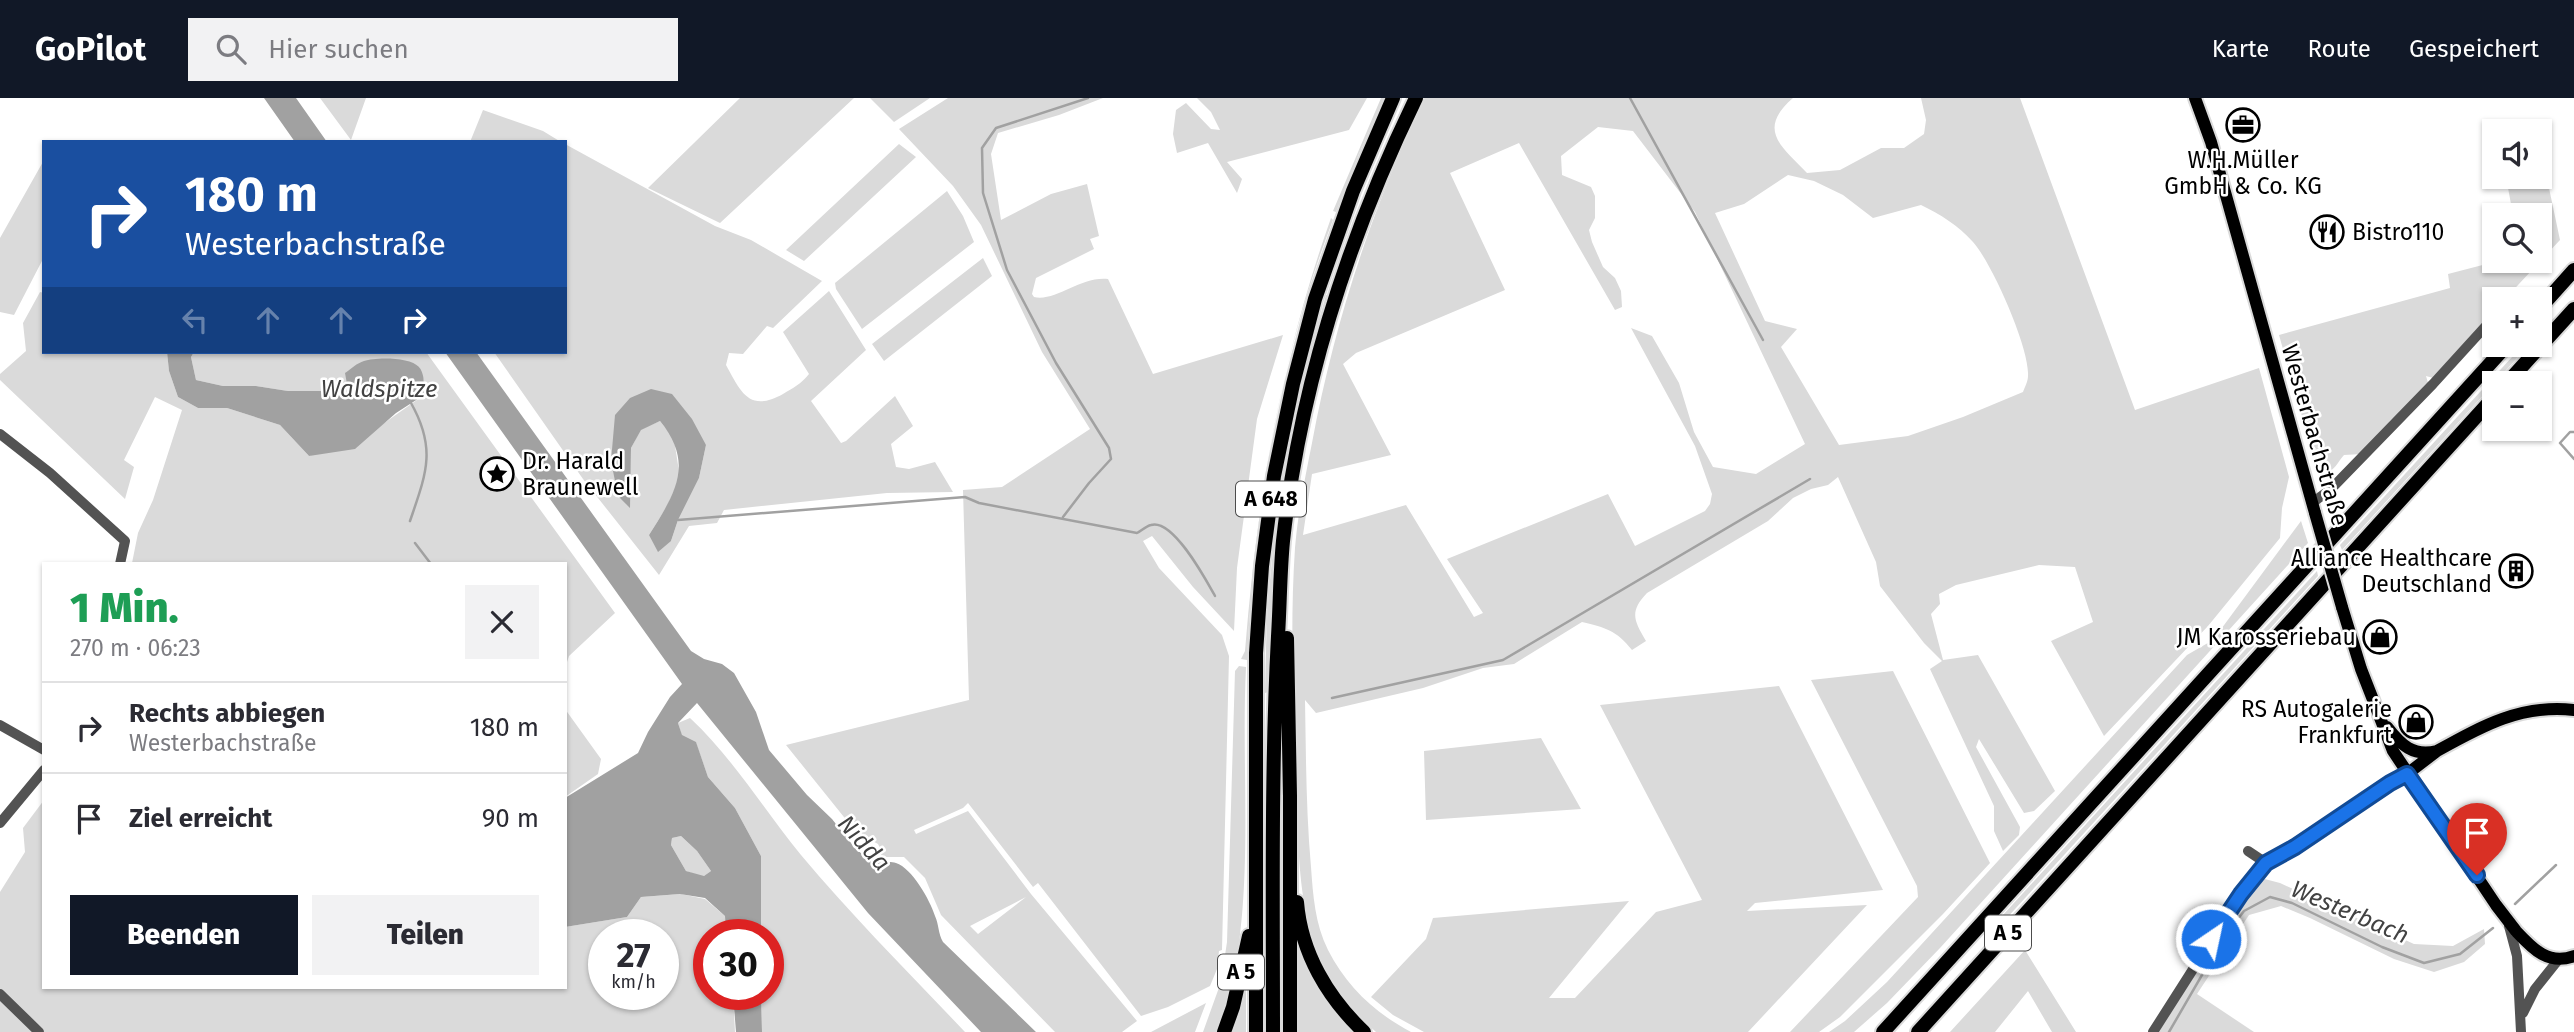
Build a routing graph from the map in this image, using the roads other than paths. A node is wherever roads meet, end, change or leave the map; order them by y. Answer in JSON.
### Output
{"nodes":[{"id":1,"x":1393,"y":98,"type":"edge"},
{"id":2,"x":1416,"y":98,"type":"edge"},
{"id":3,"x":2195,"y":98,"type":"edge"},
{"id":4,"x":2203,"y":98,"type":"edge"},
{"id":5,"x":2210,"y":142,"type":"junction"},
{"id":6,"x":2574,"y":270,"type":"edge"},
{"id":7,"x":2552,"y":295,"type":"edge"},
{"id":8,"x":2574,"y":309,"type":"edge"},
{"id":9,"x":2482,"y":330,"type":"edge"},
{"id":10,"x":2496,"y":357,"type":"edge"},
{"id":11,"x":2518,"y":371,"type":"edge"},
{"id":12,"x":2482,"y":410,"type":"edge"},
{"id":13,"x":0,"y":433,"type":"edge"},
{"id":14,"x":2314,"y":508,"type":"junction"},
{"id":15,"x":1283,"y":542,"type":"junction"},
{"id":16,"x":120,"y":562,"type":"edge"},
{"id":17,"x":2574,"y":710,"type":"edge"},
{"id":18,"x":2382,"y":722,"type":"junction"},
{"id":19,"x":0,"y":725,"type":"edge"},
{"id":20,"x":42,"y":749,"type":"edge"},
{"id":21,"x":2437,"y":751,"type":"junction"},
{"id":22,"x":42,"y":772,"type":"edge"},
{"id":23,"x":2407,"y":774,"type":"junction"},
{"id":24,"x":1290,"y":796,"type":"junction"},
{"id":25,"x":0,"y":823,"type":"edge"},
{"id":26,"x":2248,"y":850,"type":"dead end"},
{"id":27,"x":2266,"y":863,"type":"junction"},
{"id":28,"x":1255,"y":911,"type":"junction"},
{"id":29,"x":2506,"y":919,"type":"junction"},
{"id":30,"x":2574,"y":956,"type":"edge"},
{"id":31,"x":2560,"y":959,"type":"junction"},
{"id":32,"x":0,"y":994,"type":"edge"},
{"id":33,"x":1893,"y":1018,"type":"junction"},
{"id":34,"x":2521,"y":1020,"type":"junction"},
{"id":35,"x":39,"y":1032,"type":"edge"},
{"id":36,"x":1224,"y":1032,"type":"edge"},
{"id":37,"x":1256,"y":1032,"type":"edge"},
{"id":38,"x":1273,"y":1032,"type":"edge"},
{"id":39,"x":1290,"y":1032,"type":"edge"},
{"id":40,"x":1364,"y":1032,"type":"edge"},
{"id":41,"x":1873,"y":1032,"type":"edge"},
{"id":42,"x":1883,"y":1032,"type":"edge"},
{"id":43,"x":1919,"y":1032,"type":"edge"},
{"id":44,"x":2153,"y":1032,"type":"edge"},
{"id":45,"x":2521,"y":1032,"type":"edge"}],
"edges":[{"from":1,"to":28,"type":"highway","number":"A 648"},
{"from":2,"to":15,"type":"highway","number":"A 648"},
{"from":3,"to":5,"type":"main road","name":"Westerbachstraße"},
{"from":4,"to":5,"type":"main road","name":"Westerbachstraße"},
{"from":5,"to":14,"type":"main road","name":"Westerbachstraße"},
{"from":6,"to":7,"type":"highway"},
{"from":8,"to":11,"type":"highway"},
{"from":9,"to":14,"type":"street"},
{"from":10,"to":33,"type":"highway","number":"A 5"},
{"from":12,"to":43,"type":"highway","number":"A 5"},
{"from":13,"to":16,"type":"street"},
{"from":14,"to":18,"type":"main road","name":"Westerbachstraße","bridge":true},
{"from":15,"to":24,"type":"highway","number":"A 648"},
{"from":15,"to":38,"type":"highway","number":"A 648"},
{"from":17,"to":21,"type":"main road"},
{"from":18,"to":21,"type":"main road"},
{"from":18,"to":23,"type":"main road","name":"Westerbachstraße"},
{"from":19,"to":20,"type":"street"},
{"from":21,"to":23,"type":"main road"},
{"from":22,"to":25,"type":"street"},
{"from":23,"to":27,"type":"street"},
{"from":23,"to":29,"type":"main road","name":"Westerbachstraße"},
{"from":24,"to":39,"type":"highway","number":"A 648"},
{"from":24,"to":40,"type":"highway","number":"A 648"},
{"from":26,"to":27,"type":"street"},
{"from":27,"to":44,"type":"street"},
{"from":28,"to":36,"type":"highway","number":"A 5"},
{"from":28,"to":37,"type":"highway","number":"A 648"},
{"from":29,"to":31,"type":"main road"},
{"from":29,"to":34,"type":"street","name":"Westerbachstraße"},
{"from":30,"to":31,"type":"main road"},
{"from":31,"to":34,"type":"street","name":"Westerbachstraße"},
{"from":32,"to":35,"type":"street"},
{"from":33,"to":41,"type":"highway"},
{"from":33,"to":42,"type":"highway","number":"A 5"},
{"from":34,"to":45,"type":"street","name":"Westerbachstraße"}]}
